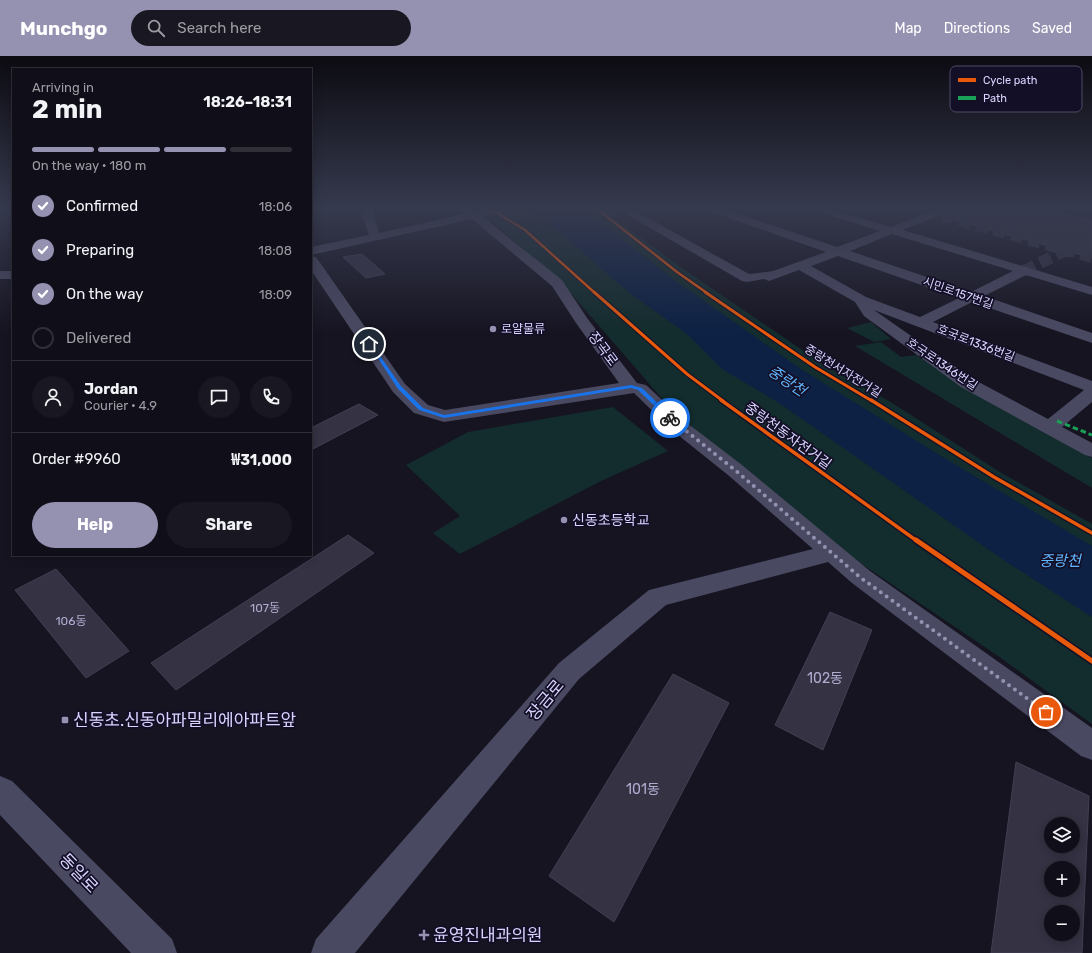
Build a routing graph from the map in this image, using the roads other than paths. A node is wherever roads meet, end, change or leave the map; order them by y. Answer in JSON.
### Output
{"nodes":[{"id":1,"x":518,"y":250,"type":"edge"},
{"id":2,"x":697,"y":250,"type":"edge"},
{"id":3,"x":834,"y":250,"type":"edge"},
{"id":4,"x":845,"y":250,"type":"edge"},
{"id":5,"x":955,"y":250,"type":"edge"},
{"id":6,"x":840,"y":252,"type":"junction"},
{"id":7,"x":312,"y":261,"type":"edge"},
{"id":8,"x":801,"y":266,"type":"junction"},
{"id":9,"x":0,"y":269,"type":"edge"},
{"id":10,"x":12,"y":269,"type":"edge"},
{"id":11,"x":1024,"y":271,"type":"junction"},
{"id":12,"x":0,"y":275,"type":"edge"},
{"id":13,"x":12,"y":275,"type":"edge"},
{"id":14,"x":1092,"y":291,"type":"edge"},
{"id":15,"x":970,"y":297,"type":"junction"},
{"id":16,"x":860,"y":299,"type":"junction"},
{"id":17,"x":921,"y":322,"type":"junction"},
{"id":18,"x":1092,"y":338,"type":"edge"},
{"id":19,"x":631,"y":387,"type":"junction"},
{"id":20,"x":1092,"y":387,"type":"edge"},
{"id":21,"x":1092,"y":393,"type":"edge"},
{"id":22,"x":1053,"y":424,"type":"junction"},
{"id":23,"x":1092,"y":436,"type":"edge"},
{"id":24,"x":1092,"y":451,"type":"edge"},
{"id":25,"x":831,"y":553,"type":"junction"},
{"id":26,"x":1092,"y":746,"type":"edge"},
{"id":27,"x":0,"y":792,"type":"edge"},
{"id":28,"x":158,"y":953,"type":"edge"},
{"id":29,"x":330,"y":953,"type":"edge"}],
"edges":[{"from":1,"to":19,"type":"street","name":"장곡로"},
{"from":2,"to":8,"type":"street"},
{"from":3,"to":6,"type":"street","name":"시민로157번길"},
{"from":4,"to":6,"type":"street"},
{"from":5,"to":11,"type":"street"},
{"from":6,"to":8,"type":"street"},
{"from":6,"to":15,"type":"street","name":"시민로157번길"},
{"from":7,"to":19,"type":"street"},
{"from":8,"to":16,"type":"street","name":"호국로1346번길"},
{"from":9,"to":10,"type":"street"},
{"from":11,"to":14,"type":"street"},
{"from":11,"to":15,"type":"street"},
{"from":12,"to":13,"type":"street"},
{"from":15,"to":17,"type":"street"},
{"from":15,"to":18,"type":"street","name":"시민로157번길"},
{"from":16,"to":17,"type":"street","name":"호국로1336번길"},
{"from":16,"to":22,"type":"street","name":"호국로1346번길"},
{"from":17,"to":20,"type":"street","name":"호국로1336번길"},
{"from":19,"to":25,"type":"street","name":"장곡로"},
{"from":21,"to":22,"type":"street"},
{"from":22,"to":23,"type":"street"},
{"from":22,"to":24,"type":"street","name":"호국로1346번길"},
{"from":25,"to":26,"type":"street","name":"장곡로"},
{"from":25,"to":29,"type":"street","name":"장금로"},
{"from":27,"to":28,"type":"street","name":"동일로"}]}
